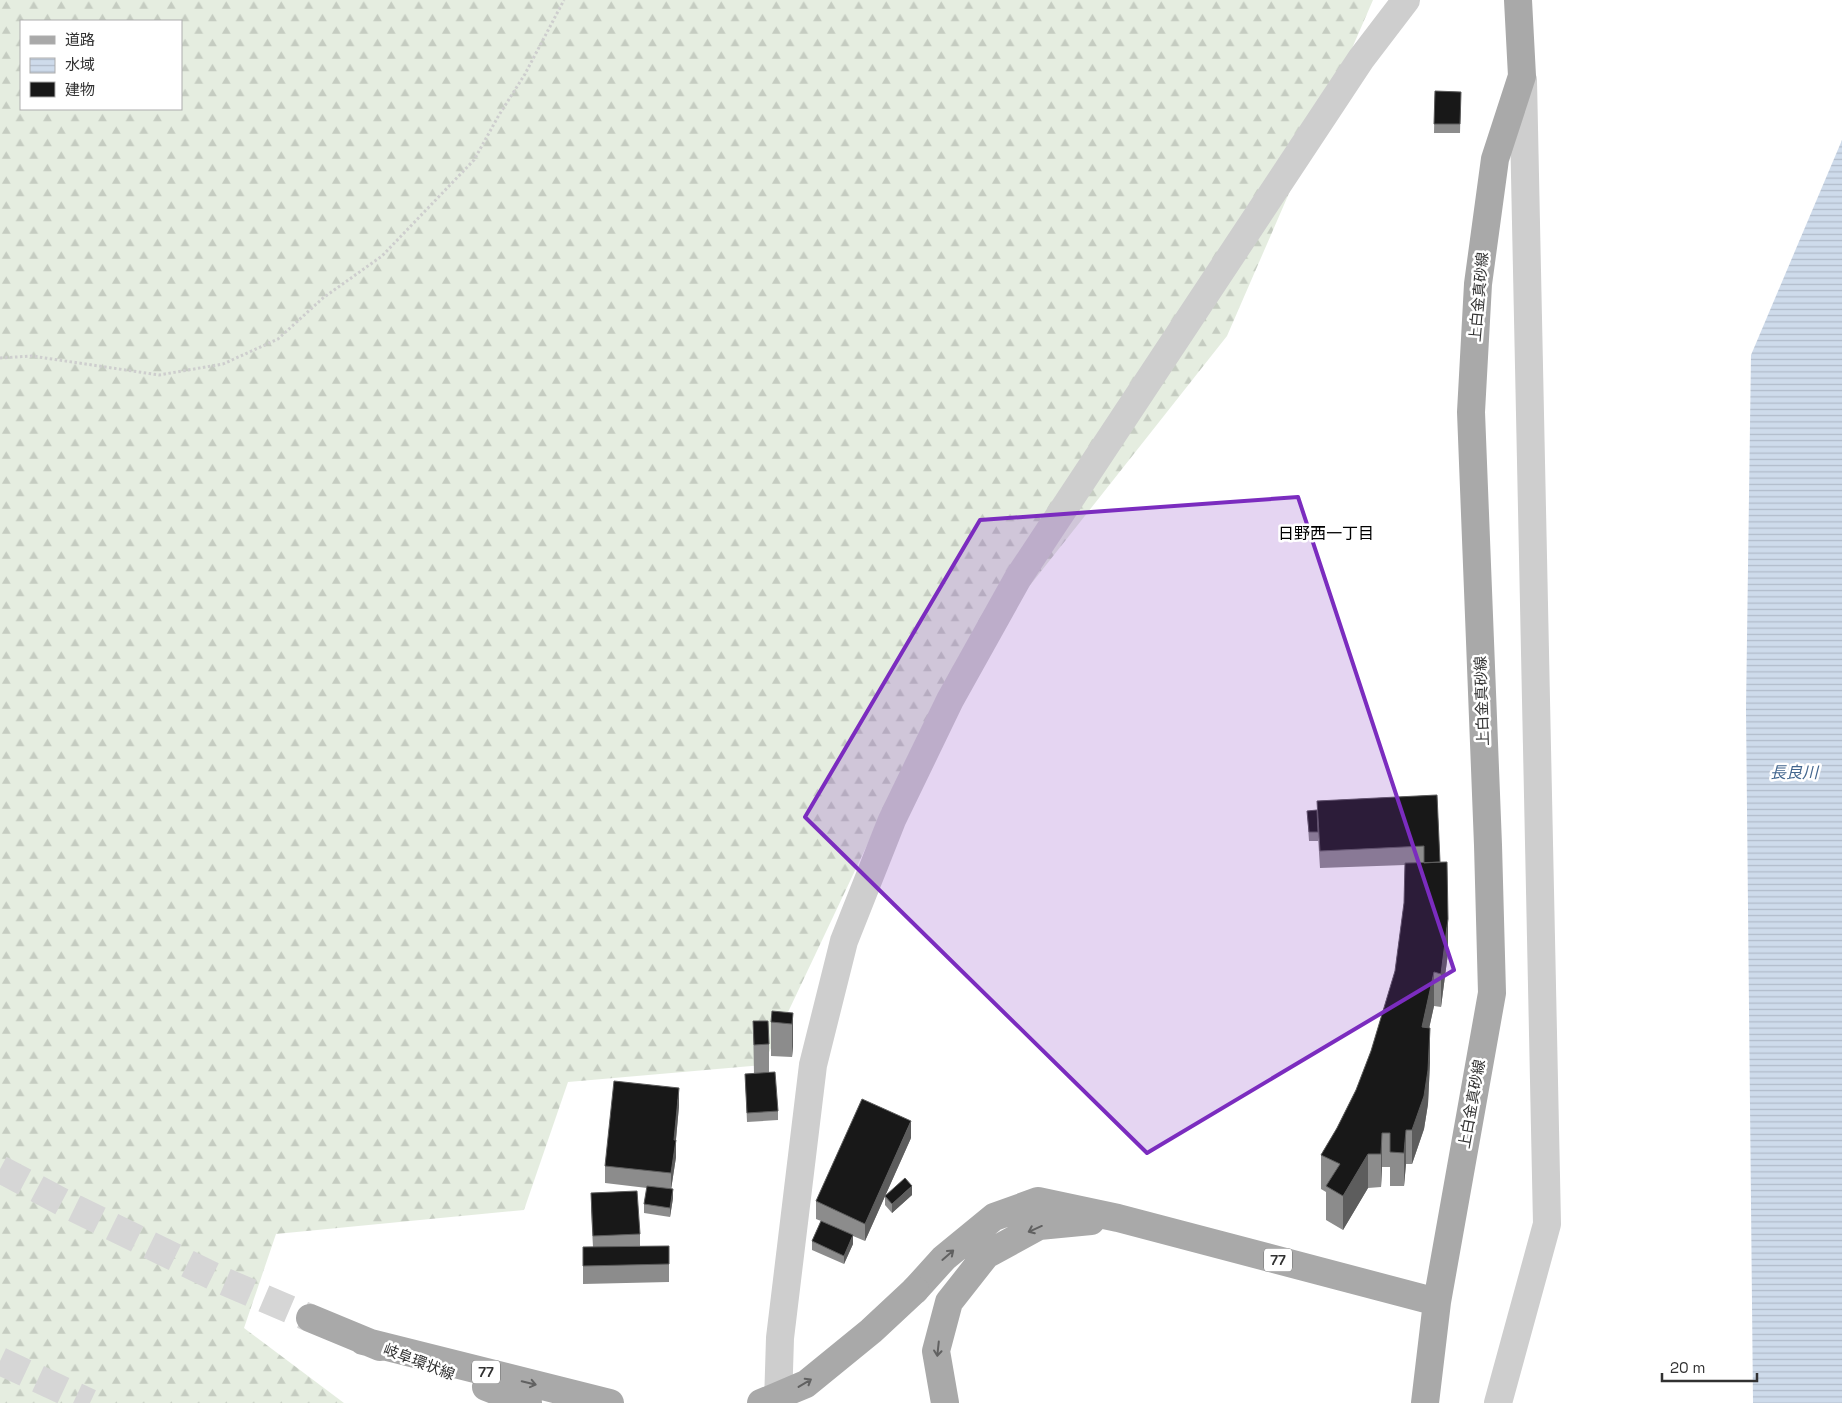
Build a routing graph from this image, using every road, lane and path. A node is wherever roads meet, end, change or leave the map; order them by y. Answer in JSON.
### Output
{"nodes":[{"id":1,"x":564,"y":0,"type":"edge"},
{"id":2,"x":1406,"y":0,"type":"edge"},
{"id":3,"x":1518,"y":0,"type":"edge"},
{"id":4,"x":1522,"y":76,"type":"junction"},
{"id":5,"x":0,"y":358,"type":"edge"},
{"id":6,"x":1118,"y":1218,"type":"junction"},
{"id":7,"x":1437,"y":1302,"type":"junction"},
{"id":8,"x":310,"y":1318,"type":"tunnel mouth"},
{"id":9,"x":363,"y":1341,"type":"junction"},
{"id":10,"x":528,"y":1403,"type":"edge"},
{"id":11,"x":610,"y":1403,"type":"edge"},
{"id":12,"x":761,"y":1403,"type":"edge"},
{"id":13,"x":778,"y":1403,"type":"edge"},
{"id":14,"x":945,"y":1403,"type":"edge"},
{"id":15,"x":1425,"y":1403,"type":"edge"},
{"id":16,"x":1498,"y":1403,"type":"edge"}],
"edges":[{"from":1,"to":5,"type":"path"},
{"from":2,"to":13,"type":"street"},
{"from":3,"to":4,"type":"main road","name":"上白金真砂線"},
{"from":4,"to":7,"type":"main road","name":"上白金真砂線"},
{"from":4,"to":16,"type":"street"},
{"from":6,"to":7,"type":"main road","number":"77"},
{"from":12,"to":6,"type":"main road","number":"77","one_way":true,"bridge":true},
{"from":6,"to":14,"type":"main road","number":"77","one_way":true},
{"from":7,"to":15,"type":"main road","name":"上白金真砂線"},
{"from":8,"to":9,"type":"main road","name":"岐阜環状線","number":"77"},
{"from":9,"to":10,"type":"main road","name":"岐阜環状線","number":"77"},
{"from":9,"to":11,"type":"main road","number":"77","one_way":true}]}
